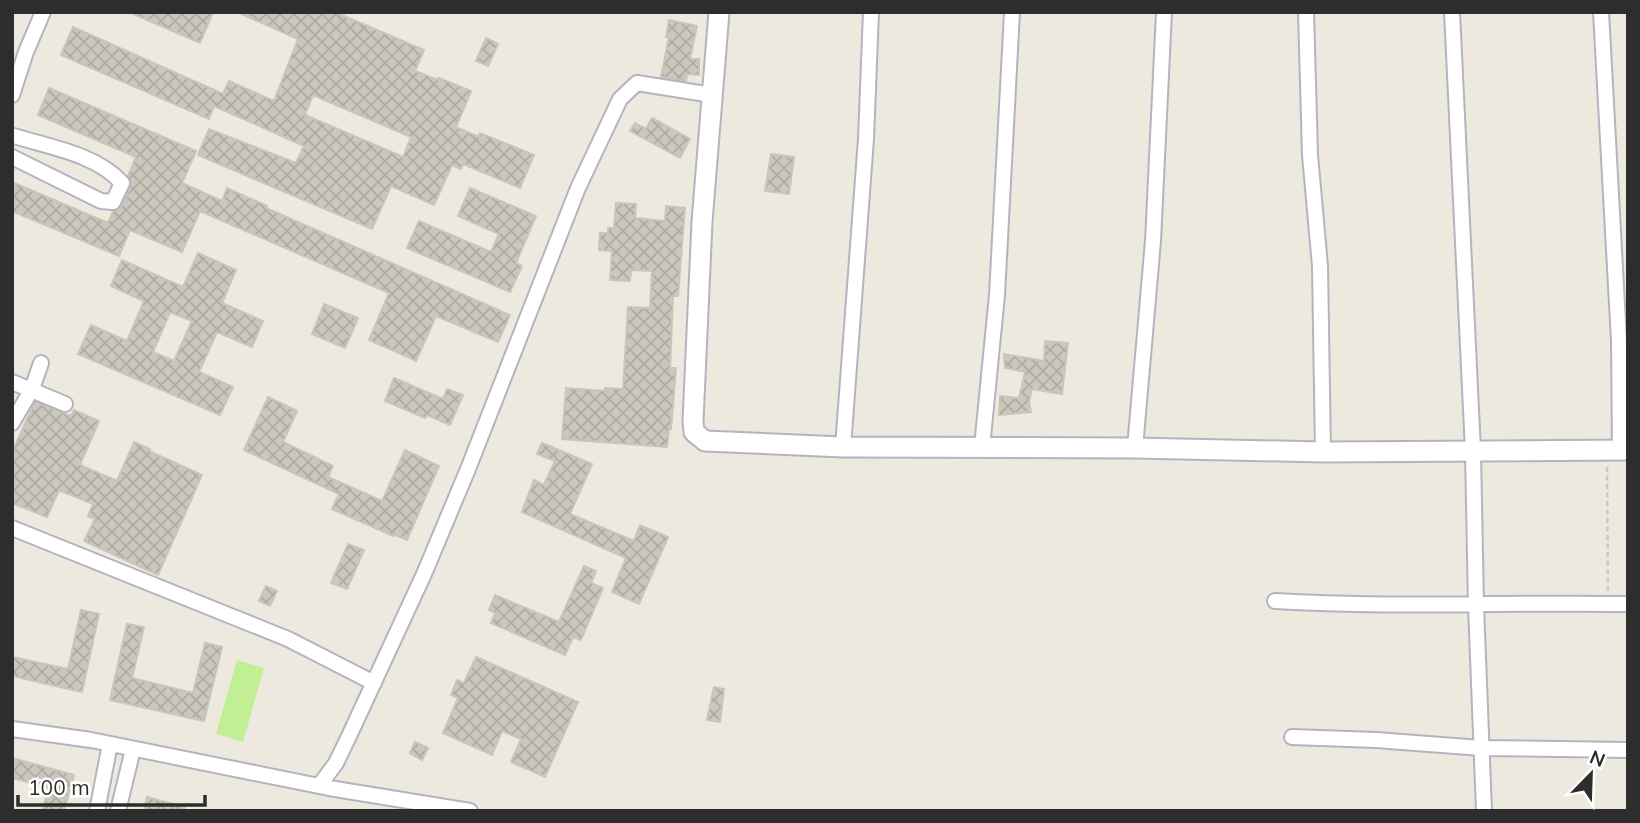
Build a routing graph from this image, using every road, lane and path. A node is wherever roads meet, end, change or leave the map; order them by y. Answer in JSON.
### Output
{"nodes":[{"id":1,"x":43,"y":12,"type":"edge"},
{"id":2,"x":719,"y":12,"type":"edge"},
{"id":3,"x":871,"y":12,"type":"edge"},
{"id":4,"x":1012,"y":12,"type":"edge"},
{"id":5,"x":1164,"y":12,"type":"edge"},
{"id":6,"x":1306,"y":12,"type":"edge"},
{"id":7,"x":1452,"y":12,"type":"edge"},
{"id":8,"x":1601,"y":12,"type":"edge"},
{"id":9,"x":13,"y":92,"type":"edge"},
{"id":10,"x":712,"y":95,"type":"junction"},
{"id":11,"x":13,"y":136,"type":"edge"},
{"id":12,"x":12,"y":157,"type":"edge"},
{"id":13,"x":41,"y":363,"type":"dead end"},
{"id":14,"x":12,"y":382,"type":"edge"},
{"id":15,"x":32,"y":389,"type":"junction"},
{"id":16,"x":65,"y":404,"type":"dead end"},
{"id":17,"x":12,"y":423,"type":"edge"},
{"id":18,"x":843,"y":447,"type":"junction"},
{"id":19,"x":982,"y":447,"type":"junction"},
{"id":20,"x":1135,"y":448,"type":"junction"},
{"id":21,"x":1618,"y":450,"type":"edge"},
{"id":22,"x":1474,"y":451,"type":"junction"},
{"id":23,"x":1323,"y":452,"type":"junction"},
{"id":24,"x":12,"y":528,"type":"edge"},
{"id":25,"x":1275,"y":601,"type":"dead end"},
{"id":26,"x":1608,"y":603,"type":"junction"},
{"id":27,"x":1628,"y":604,"type":"edge"},
{"id":28,"x":1476,"y":606,"type":"junction"},
{"id":29,"x":374,"y":683,"type":"junction"},
{"id":30,"x":12,"y":729,"type":"edge"},
{"id":31,"x":1292,"y":737,"type":"dead end"},
{"id":32,"x":110,"y":744,"type":"junction"},
{"id":33,"x":1481,"y":748,"type":"junction"},
{"id":34,"x":133,"y":749,"type":"junction"},
{"id":35,"x":1628,"y":750,"type":"edge"},
{"id":36,"x":319,"y":786,"type":"junction"},
{"id":37,"x":97,"y":811,"type":"edge"},
{"id":38,"x":118,"y":811,"type":"edge"},
{"id":39,"x":470,"y":811,"type":"edge"},
{"id":40,"x":1485,"y":811,"type":"edge"}],
"edges":[{"from":1,"to":9,"type":"street"},
{"from":2,"to":10,"type":"main road"},
{"from":3,"to":18,"type":"street"},
{"from":4,"to":19,"type":"street"},
{"from":5,"to":20,"type":"street"},
{"from":6,"to":23,"type":"street"},
{"from":7,"to":22,"type":"street"},
{"from":8,"to":21,"type":"street"},
{"from":10,"to":18,"type":"main road"},
{"from":10,"to":29,"type":"street"},
{"from":11,"to":12,"type":"street"},
{"from":13,"to":15,"type":"street"},
{"from":14,"to":15,"type":"street"},
{"from":15,"to":16,"type":"street"},
{"from":15,"to":17,"type":"street"},
{"from":18,"to":19,"type":"main road"},
{"from":19,"to":20,"type":"main road"},
{"from":20,"to":23,"type":"main road"},
{"from":21,"to":22,"type":"main road"},
{"from":21,"to":26,"type":"path"},
{"from":22,"to":23,"type":"main road"},
{"from":22,"to":28,"type":"street"},
{"from":24,"to":29,"type":"street"},
{"from":25,"to":28,"type":"street"},
{"from":26,"to":27,"type":"street"},
{"from":26,"to":28,"type":"street"},
{"from":28,"to":33,"type":"street"},
{"from":29,"to":36,"type":"street"},
{"from":30,"to":32,"type":"street"},
{"from":31,"to":33,"type":"street"},
{"from":32,"to":34,"type":"street"},
{"from":32,"to":37,"type":"street"},
{"from":33,"to":35,"type":"street"},
{"from":33,"to":40,"type":"street"},
{"from":34,"to":36,"type":"street"},
{"from":34,"to":38,"type":"street"},
{"from":36,"to":39,"type":"street"}]}
